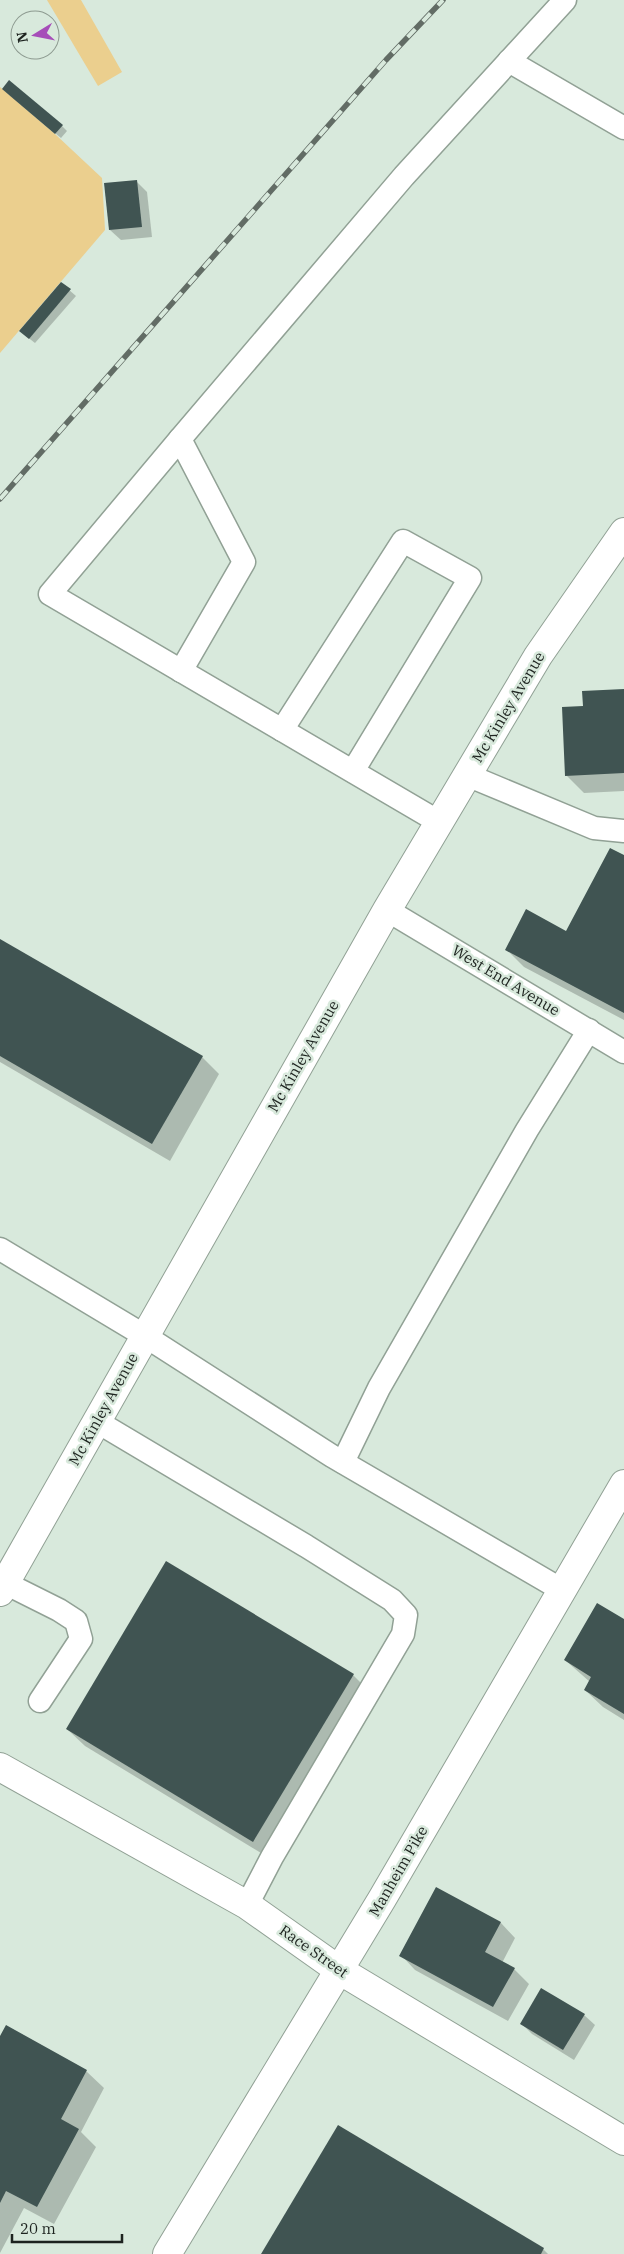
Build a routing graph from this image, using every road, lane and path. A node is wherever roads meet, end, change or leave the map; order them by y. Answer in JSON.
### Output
{"nodes":[{"id":1,"x":565,"y":0,"type":"edge"},
{"id":2,"x":509,"y":61,"type":"junction"},
{"id":3,"x":624,"y":128,"type":"edge"},
{"id":4,"x":180,"y":439,"type":"junction"},
{"id":5,"x":624,"y":532,"type":"edge"},
{"id":6,"x":181,"y":672,"type":"junction"},
{"id":7,"x":282,"y":730,"type":"junction"},
{"id":8,"x":353,"y":771,"type":"junction"},
{"id":9,"x":467,"y":775,"type":"junction"},
{"id":10,"x":439,"y":822,"type":"junction"},
{"id":11,"x":624,"y":831,"type":"edge"},
{"id":12,"x":387,"y":910,"type":"junction"},
{"id":13,"x":589,"y":1030,"type":"junction"},
{"id":14,"x":624,"y":1052,"type":"edge"},
{"id":15,"x":0,"y":1249,"type":"edge"},
{"id":16,"x":145,"y":1336,"type":"junction"},
{"id":17,"x":96,"y":1421,"type":"junction"},
{"id":18,"x":343,"y":1462,"type":"junction"},
{"id":19,"x":624,"y":1484,"type":"edge"},
{"id":20,"x":2,"y":1587,"type":"edge"},
{"id":21,"x":562,"y":1590,"type":"junction"},
{"id":22,"x":40,"y":1701,"type":"dead end"},
{"id":23,"x":0,"y":1767,"type":"edge"},
{"id":24,"x":247,"y":1904,"type":"junction"},
{"id":25,"x":339,"y":1970,"type":"junction"},
{"id":26,"x":624,"y":2141,"type":"edge"},
{"id":27,"x":167,"y":2254,"type":"edge"}],
"edges":[{"from":1,"to":2,"type":"lane"},
{"from":2,"to":3,"type":"lane"},
{"from":2,"to":4,"type":"lane"},
{"from":4,"to":6,"type":"lane"},
{"from":4,"to":6,"type":"lane"},
{"from":5,"to":9,"type":"street","name":"Mc Kinley Avenue"},
{"from":6,"to":7,"type":"lane"},
{"from":7,"to":8,"type":"lane"},
{"from":7,"to":8,"type":"lane"},
{"from":8,"to":10,"type":"lane"},
{"from":9,"to":10,"type":"street","name":"Mc Kinley Avenue"},
{"from":9,"to":11,"type":"lane"},
{"from":10,"to":12,"type":"street","name":"Mc Kinley Avenue"},
{"from":12,"to":13,"type":"lane","name":"West End Avenue"},
{"from":12,"to":16,"type":"street","name":"Mc Kinley Avenue"},
{"from":13,"to":14,"type":"lane","name":"West End Avenue"},
{"from":13,"to":18,"type":"lane"},
{"from":15,"to":16,"type":"lane"},
{"from":16,"to":17,"type":"street","name":"Mc Kinley Avenue"},
{"from":16,"to":18,"type":"lane"},
{"from":17,"to":20,"type":"street","name":"Mc Kinley Avenue"},
{"from":17,"to":24,"type":"lane"},
{"from":18,"to":21,"type":"lane"},
{"from":19,"to":21,"type":"street","name":"Manheim Pike"},
{"from":20,"to":22,"type":"lane"},
{"from":21,"to":25,"type":"street","name":"Manheim Pike"},
{"from":23,"to":24,"type":"street","name":"Race Street"},
{"from":24,"to":25,"type":"street","name":"Race Street"},
{"from":25,"to":26,"type":"street","name":"Race Street"},
{"from":25,"to":27,"type":"street","name":"Manheim Pike"}]}
